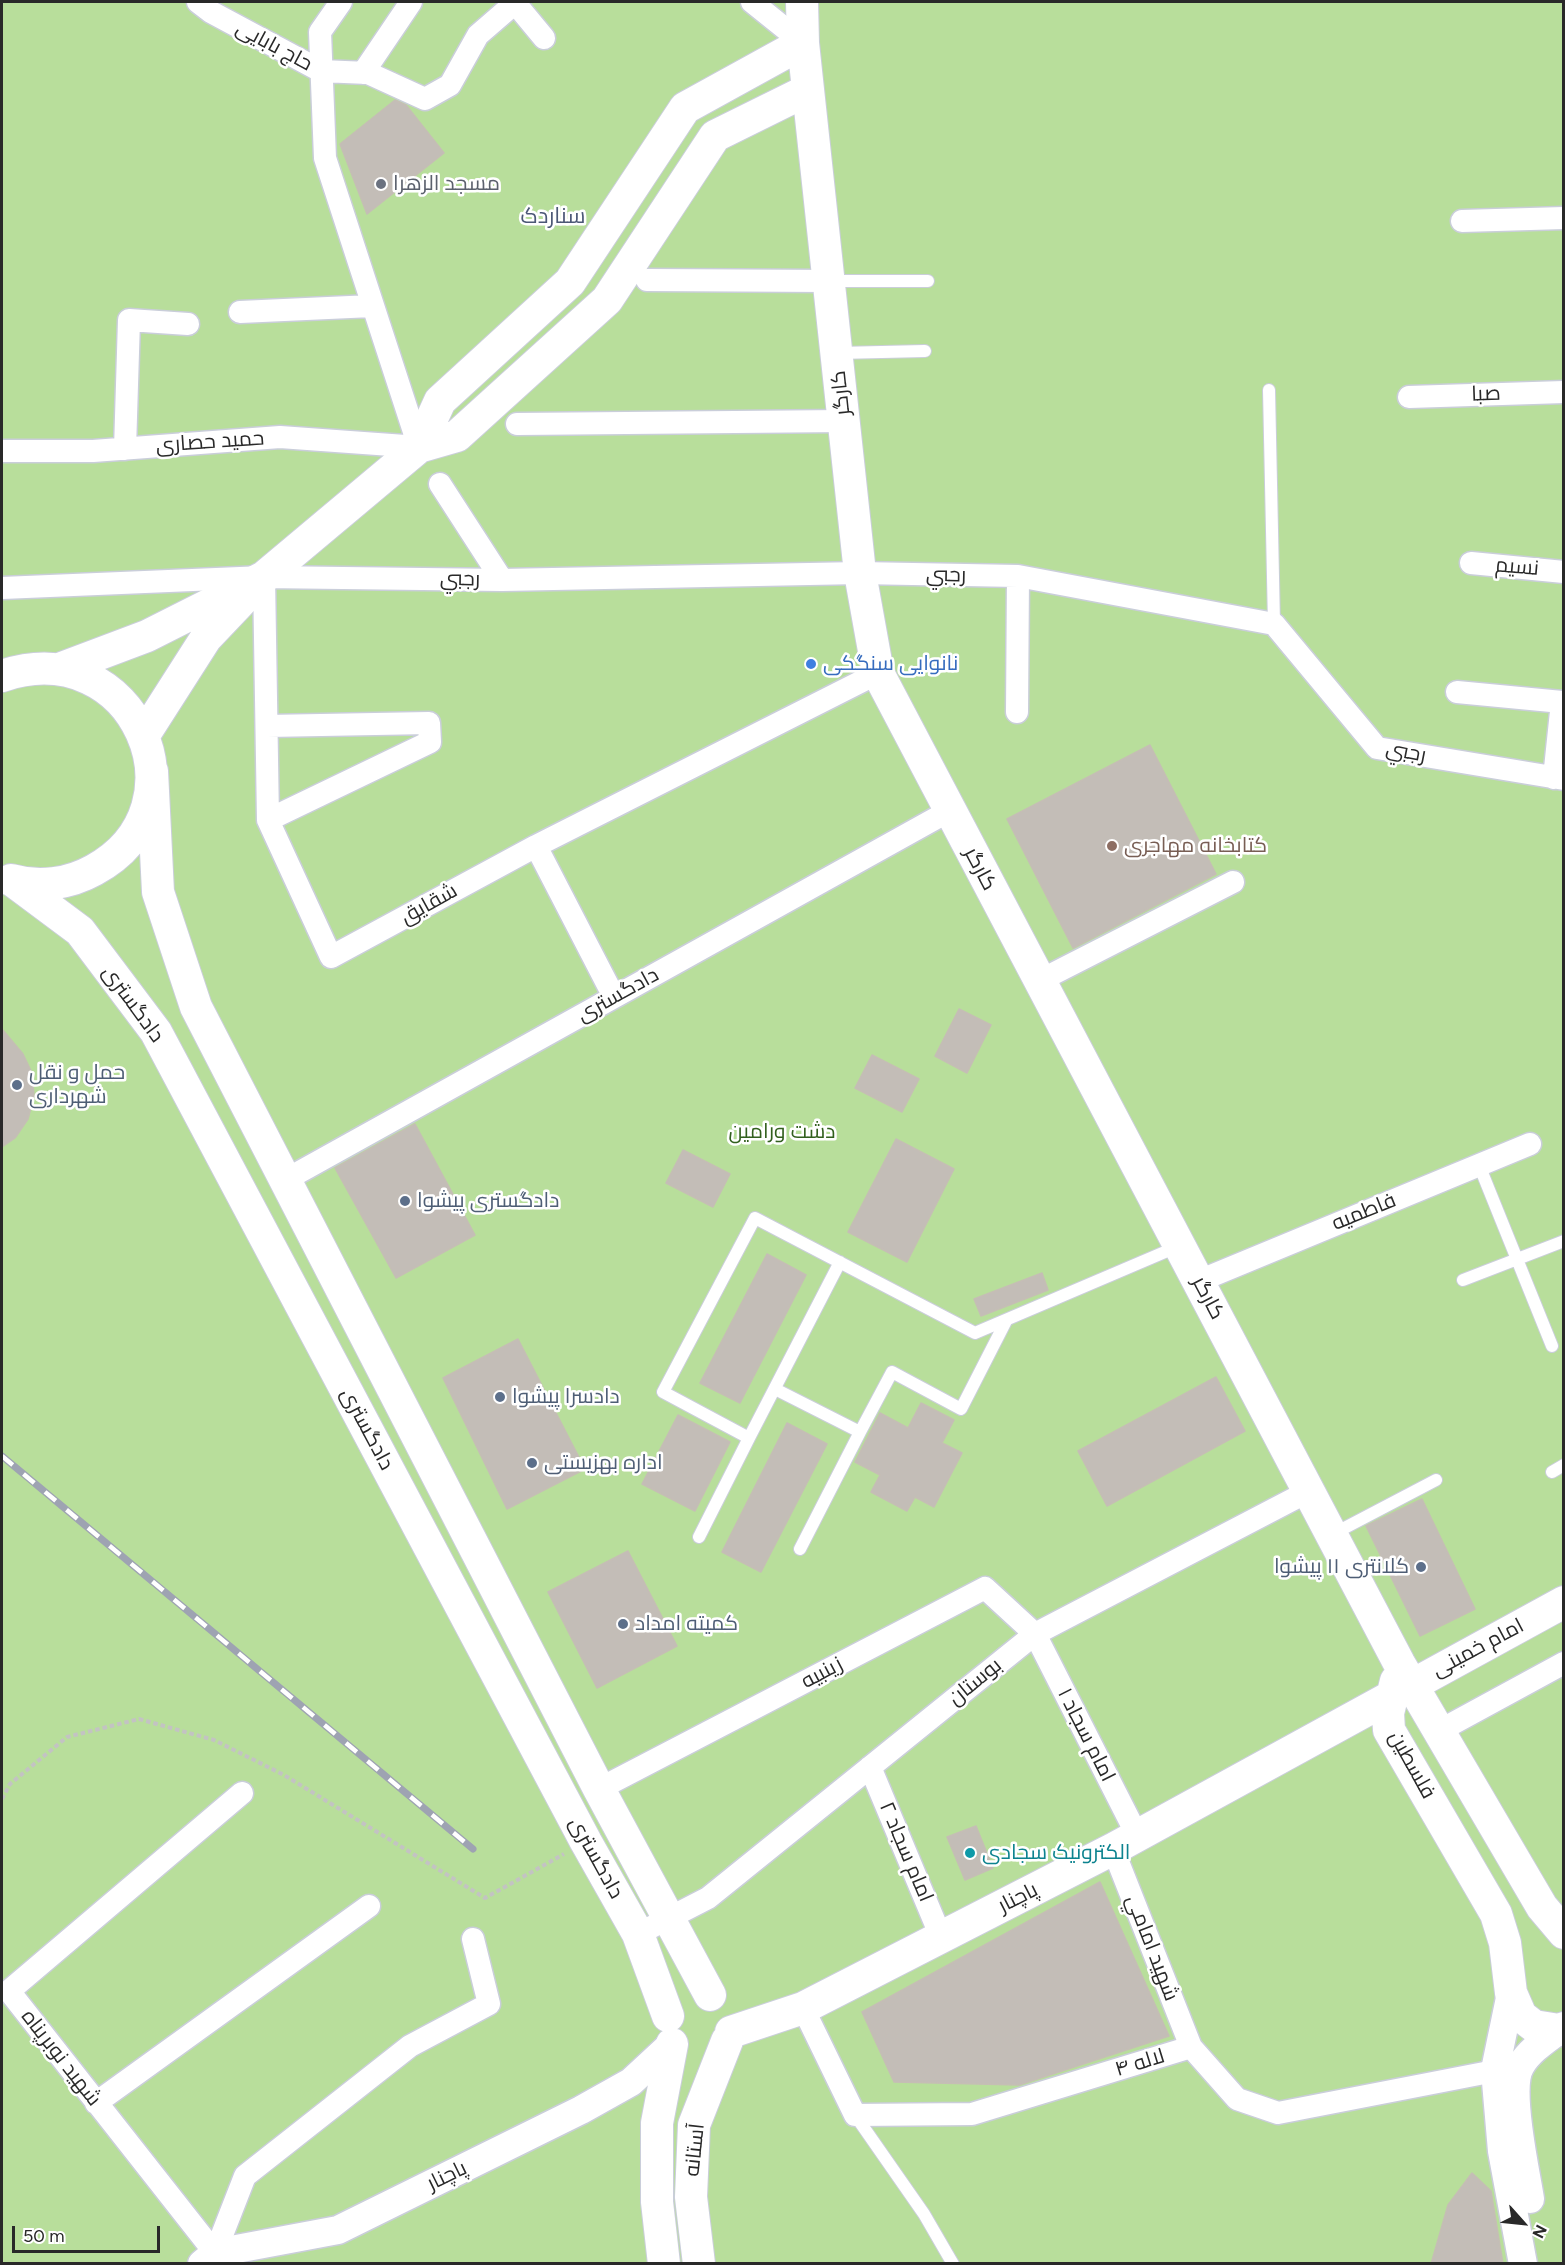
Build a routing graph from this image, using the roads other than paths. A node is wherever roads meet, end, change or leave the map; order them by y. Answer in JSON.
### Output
{"nodes":[{"id":1,"x":198,"y":2,"type":"edge"},
{"id":2,"x":340,"y":2,"type":"edge"},
{"id":3,"x":411,"y":2,"type":"edge"},
{"id":4,"x":752,"y":2,"type":"edge"},
{"id":5,"x":802,"y":2,"type":"edge"},
{"id":6,"x":543,"y":38,"type":"dead end"},
{"id":7,"x":803,"y":43,"type":"junction"},
{"id":8,"x":321,"y":71,"type":"junction"},
{"id":9,"x":363,"y":73,"type":"junction"},
{"id":10,"x":808,"y":90,"type":"junction"},
{"id":11,"x":1563,"y":218,"type":"edge"},
{"id":12,"x":1462,"y":221,"type":"dead end"},
{"id":13,"x":647,"y":280,"type":"dead end"},
{"id":14,"x":829,"y":281,"type":"junction"},
{"id":15,"x":928,"y":281,"type":"dead end"},
{"id":16,"x":372,"y":306,"type":"junction"},
{"id":17,"x":240,"y":312,"type":"dead end"},
{"id":18,"x":188,"y":324,"type":"dead end"},
{"id":19,"x":926,"y":351,"type":"dead end"},
{"id":20,"x":836,"y":353,"type":"junction"},
{"id":21,"x":1269,"y":390,"type":"dead end"},
{"id":22,"x":1563,"y":392,"type":"edge"},
{"id":23,"x":1409,"y":397,"type":"dead end"},
{"id":24,"x":844,"y":421,"type":"junction"},
{"id":25,"x":517,"y":424,"type":"dead end"},
{"id":26,"x":419,"y":447,"type":"junction"},
{"id":27,"x":125,"y":449,"type":"junction"},
{"id":28,"x":2,"y":451,"type":"edge"},
{"id":29,"x":440,"y":484,"type":"dead end"},
{"id":30,"x":1471,"y":563,"type":"dead end"},
{"id":31,"x":1563,"y":572,"type":"edge"},
{"id":32,"x":860,"y":573,"type":"junction"},
{"id":33,"x":1018,"y":576,"type":"junction"},
{"id":34,"x":264,"y":577,"type":"junction"},
{"id":35,"x":502,"y":580,"type":"junction"},
{"id":36,"x":2,"y":588,"type":"edge"},
{"id":37,"x":1274,"y":624,"type":"junction"},
{"id":38,"x":62,"y":668,"type":"junction"},
{"id":39,"x":878,"y":673,"type":"junction"},
{"id":40,"x":2,"y":676,"type":"edge"},
{"id":41,"x":1457,"y":692,"type":"dead end"},
{"id":42,"x":1017,"y":712,"type":"dead end"},
{"id":43,"x":267,"y":726,"type":"junction"},
{"id":44,"x":144,"y":735,"type":"junction"},
{"id":45,"x":152,"y":771,"type":"junction"},
{"id":46,"x":1559,"y":779,"type":"edge"},
{"id":47,"x":949,"y":812,"type":"junction"},
{"id":48,"x":268,"y":820,"type":"junction"},
{"id":49,"x":536,"y":846,"type":"junction"},
{"id":50,"x":7,"y":878,"type":"edge"},
{"id":51,"x":1233,"y":882,"type":"dead end"},
{"id":52,"x":1039,"y":981,"type":"junction"},
{"id":53,"x":614,"y":997,"type":"junction"},
{"id":54,"x":1530,"y":1144,"type":"dead end"},
{"id":55,"x":1479,"y":1165,"type":"junction"},
{"id":56,"x":287,"y":1179,"type":"junction"},
{"id":57,"x":1563,"y":1240,"type":"edge"},
{"id":58,"x":1180,"y":1245,"type":"junction"},
{"id":59,"x":1517,"y":1259,"type":"junction"},
{"id":60,"x":840,"y":1262,"type":"junction"},
{"id":61,"x":1463,"y":1280,"type":"dead end"},
{"id":62,"x":1198,"y":1281,"type":"junction"},
{"id":63,"x":1006,"y":1321,"type":"junction"},
{"id":64,"x":1552,"y":1346,"type":"dead end"},
{"id":65,"x":775,"y":1389,"type":"junction"},
{"id":66,"x":860,"y":1432,"type":"junction"},
{"id":67,"x":749,"y":1438,"type":"junction"},
{"id":68,"x":1436,"y":1480,"type":"dead end"},
{"id":69,"x":1309,"y":1491,"type":"junction"},
{"id":70,"x":1332,"y":1534,"type":"junction"},
{"id":71,"x":699,"y":1537,"type":"dead end"},
{"id":72,"x":800,"y":1549,"type":"dead end"},
{"id":73,"x":1563,"y":1602,"type":"edge"},
{"id":74,"x":1035,"y":1634,"type":"junction"},
{"id":75,"x":1563,"y":1663,"type":"edge"},
{"id":76,"x":1402,"y":1681,"type":"junction"},
{"id":77,"x":1350,"y":1720,"type":"junction"},
{"id":78,"x":1389,"y":1730,"type":"junction"},
{"id":79,"x":1439,"y":1731,"type":"junction"},
{"id":80,"x":870,"y":1767,"type":"junction"},
{"id":81,"x":1467,"y":1779,"type":"junction"},
{"id":82,"x":599,"y":1789,"type":"junction"},
{"id":83,"x":242,"y":1793,"type":"dead end"},
{"id":84,"x":1431,"y":1800,"type":"junction"},
{"id":85,"x":1125,"y":1842,"type":"junction"},
{"id":86,"x":369,"y":1906,"type":"dead end"},
{"id":87,"x":670,"y":1919,"type":"junction"},
{"id":88,"x":1563,"y":1933,"type":"edge"},
{"id":89,"x":638,"y":1934,"type":"junction"},
{"id":90,"x":941,"y":1937,"type":"junction"},
{"id":91,"x":472,"y":1939,"type":"dead end"},
{"id":92,"x":1511,"y":1993,"type":"junction"},
{"id":93,"x":710,"y":1995,"type":"junction"},
{"id":94,"x":803,"y":2008,"type":"junction"},
{"id":95,"x":670,"y":2030,"type":"junction"},
{"id":96,"x":1562,"y":2030,"type":"edge"},
{"id":97,"x":729,"y":2037,"type":"junction"},
{"id":98,"x":1191,"y":2047,"type":"junction"},
{"id":99,"x":1507,"y":2068,"type":"junction"},
{"id":100,"x":96,"y":2103,"type":"junction"},
{"id":101,"x":855,"y":2115,"type":"junction"},
{"id":102,"x":209,"y":2258,"type":"edge"},
{"id":103,"x":664,"y":2264,"type":"edge"},
{"id":104,"x":699,"y":2264,"type":"edge"},
{"id":105,"x":953,"y":2264,"type":"edge"},
{"id":106,"x":1523,"y":2264,"type":"edge"},
{"id":107,"x":1540,"y":2264,"type":"edge"}],
"edges":[{"from":1,"to":8,"type":"street","name":"حاج بابایی"},
{"from":2,"to":8,"type":"street"},
{"from":3,"to":9,"type":"street"},
{"from":4,"to":7,"type":"street"},
{"from":5,"to":7,"type":"main road","name":"کارگر"},
{"from":6,"to":9,"type":"street"},
{"from":7,"to":10,"type":"main road","name":"کارگر"},
{"from":7,"to":26,"type":"main road"},
{"from":8,"to":9,"type":"street"},
{"from":8,"to":16,"type":"street"},
{"from":10,"to":14,"type":"main road","name":"کارگر"},
{"from":10,"to":26,"type":"main road"},
{"from":11,"to":12,"type":"street"},
{"from":13,"to":14,"type":"street"},
{"from":14,"to":15,"type":"lane"},
{"from":14,"to":20,"type":"main road","name":"کارگر"},
{"from":16,"to":17,"type":"street"},
{"from":16,"to":26,"type":"street"},
{"from":18,"to":27,"type":"street"},
{"from":19,"to":20,"type":"lane"},
{"from":20,"to":24,"type":"main road","name":"کارگر"},
{"from":21,"to":37,"type":"lane"},
{"from":22,"to":23,"type":"street","name":"صبا"},
{"from":24,"to":25,"type":"street"},
{"from":24,"to":32,"type":"main road","name":"کارگر"},
{"from":26,"to":27,"type":"street","name":"حمید حصاری"},
{"from":26,"to":34,"type":"main road"},
{"from":27,"to":28,"type":"street","name":"حمید حصاری"},
{"from":29,"to":35,"type":"street"},
{"from":30,"to":31,"type":"street","name":"نسيم"},
{"from":32,"to":33,"type":"street","name":"رجبي"},
{"from":32,"to":35,"type":"street","name":"رجبي"},
{"from":32,"to":39,"type":"main road","name":"کارگر"},
{"from":33,"to":37,"type":"street","name":"رجبي"},
{"from":33,"to":42,"type":"street"},
{"from":34,"to":35,"type":"street","name":"رجبي"},
{"from":34,"to":36,"type":"street"},
{"from":34,"to":38,"type":"main road"},
{"from":34,"to":43,"type":"street","name":"شقايق"},
{"from":34,"to":44,"type":"main road"},
{"from":37,"to":46,"type":"street","name":"رجبي"},
{"from":38,"to":40,"type":"main road"},
{"from":38,"to":44,"type":"main road"},
{"from":39,"to":47,"type":"main road","name":"کارگر"},
{"from":39,"to":49,"type":"street","name":"شقايق"},
{"from":41,"to":46,"type":"street"},
{"from":43,"to":48,"type":"street","name":"شقايق"},
{"from":43,"to":48,"type":"street"},
{"from":44,"to":45,"type":"main road"},
{"from":45,"to":50,"type":"main road"},
{"from":45,"to":56,"type":"main road","name":"دادگستری"},
{"from":47,"to":52,"type":"main road","name":"کارگر"},
{"from":47,"to":53,"type":"street","name":"دادگستری"},
{"from":48,"to":49,"type":"street","name":"شقايق"},
{"from":49,"to":53,"type":"street"},
{"from":50,"to":89,"type":"main road","name":"دادگستری"},
{"from":51,"to":52,"type":"street"},
{"from":52,"to":58,"type":"main road","name":"کارگر"},
{"from":53,"to":56,"type":"street","name":"دادگستری"},
{"from":54,"to":55,"type":"street","name":"فاطميه"},
{"from":55,"to":59,"type":"lane"},
{"from":55,"to":62,"type":"street","name":"فاطميه"},
{"from":56,"to":82,"type":"main road","name":"دادگستری"},
{"from":57,"to":59,"type":"lane"},
{"from":58,"to":62,"type":"main road","name":"کارگر"},
{"from":58,"to":63,"type":"lane"},
{"from":59,"to":61,"type":"lane"},
{"from":59,"to":64,"type":"lane"},
{"from":60,"to":63,"type":"lane"},
{"from":60,"to":65,"type":"lane"},
{"from":60,"to":67,"type":"lane"},
{"from":62,"to":69,"type":"main road","name":"کارگر"},
{"from":63,"to":66,"type":"lane"},
{"from":65,"to":66,"type":"lane"},
{"from":65,"to":67,"type":"lane"},
{"from":66,"to":72,"type":"lane"},
{"from":67,"to":71,"type":"lane"},
{"from":68,"to":70,"type":"lane"},
{"from":69,"to":70,"type":"main road","name":"کارگر"},
{"from":69,"to":74,"type":"street","name":"بوستان"},
{"from":70,"to":76,"type":"main road","name":"کارگر"},
{"from":73,"to":76,"type":"main road","name":"امام خمینی"},
{"from":74,"to":80,"type":"street","name":"بوستان"},
{"from":74,"to":82,"type":"street","name":"زينبيه"},
{"from":74,"to":85,"type":"street","name":"امام سجاد ۱"},
{"from":75,"to":79,"type":"street"},
{"from":76,"to":77,"type":"main road","name":"پاچنار"},
{"from":76,"to":78,"type":"main road","name":"فلسطین"},
{"from":76,"to":79,"type":"main road","name":"فلسطین"},
{"from":77,"to":78,"type":"main road"},
{"from":77,"to":85,"type":"main road","name":"پاچنار"},
{"from":78,"to":84,"type":"main road","name":"فلسطین"},
{"from":79,"to":81,"type":"main road","name":"فلسطین"},
{"from":80,"to":87,"type":"street","name":"بوستان"},
{"from":80,"to":90,"type":"street","name":"امام سجاد ۲"},
{"from":81,"to":84,"type":"main road"},
{"from":81,"to":88,"type":"main road","name":"فلسطین"},
{"from":82,"to":87,"type":"main road","name":"دادگستری"},
{"from":83,"to":100,"type":"street","name":"شهید نوبرپناه"},
{"from":84,"to":92,"type":"main road","name":"فلسطین"},
{"from":85,"to":90,"type":"main road","name":"پاچنار"},
{"from":85,"to":98,"type":"street","name":"شهيد امامي"},
{"from":86,"to":100,"type":"street"},
{"from":87,"to":89,"type":"street","name":"بوستان"},
{"from":87,"to":93,"type":"main road","name":"دادگستری"},
{"from":89,"to":95,"type":"main road","name":"دادگستری"},
{"from":90,"to":94,"type":"main road","name":"پاچنار"},
{"from":91,"to":102,"type":"street"},
{"from":92,"to":96,"type":"main road","name":"فلسطین"},
{"from":92,"to":99,"type":"street"},
{"from":93,"to":95,"type":"main road"},
{"from":93,"to":97,"type":"main road"},
{"from":94,"to":97,"type":"main road","name":"پاچنار"},
{"from":94,"to":101,"type":"street"},
{"from":95,"to":97,"type":"main road"},
{"from":95,"to":102,"type":"street","name":"پاچنار"},
{"from":95,"to":103,"type":"main road","name":"آستانه"},
{"from":96,"to":99,"type":"street"},
{"from":97,"to":104,"type":"main road","name":"آستانه"},
{"from":98,"to":99,"type":"street","name":"لاله ۴"},
{"from":98,"to":101,"type":"street","name":"لاله ۴"},
{"from":99,"to":106,"type":"street"},
{"from":99,"to":107,"type":"street"},
{"from":100,"to":102,"type":"street","name":"شهید نوبرپناه"},
{"from":101,"to":105,"type":"lane"}]}
